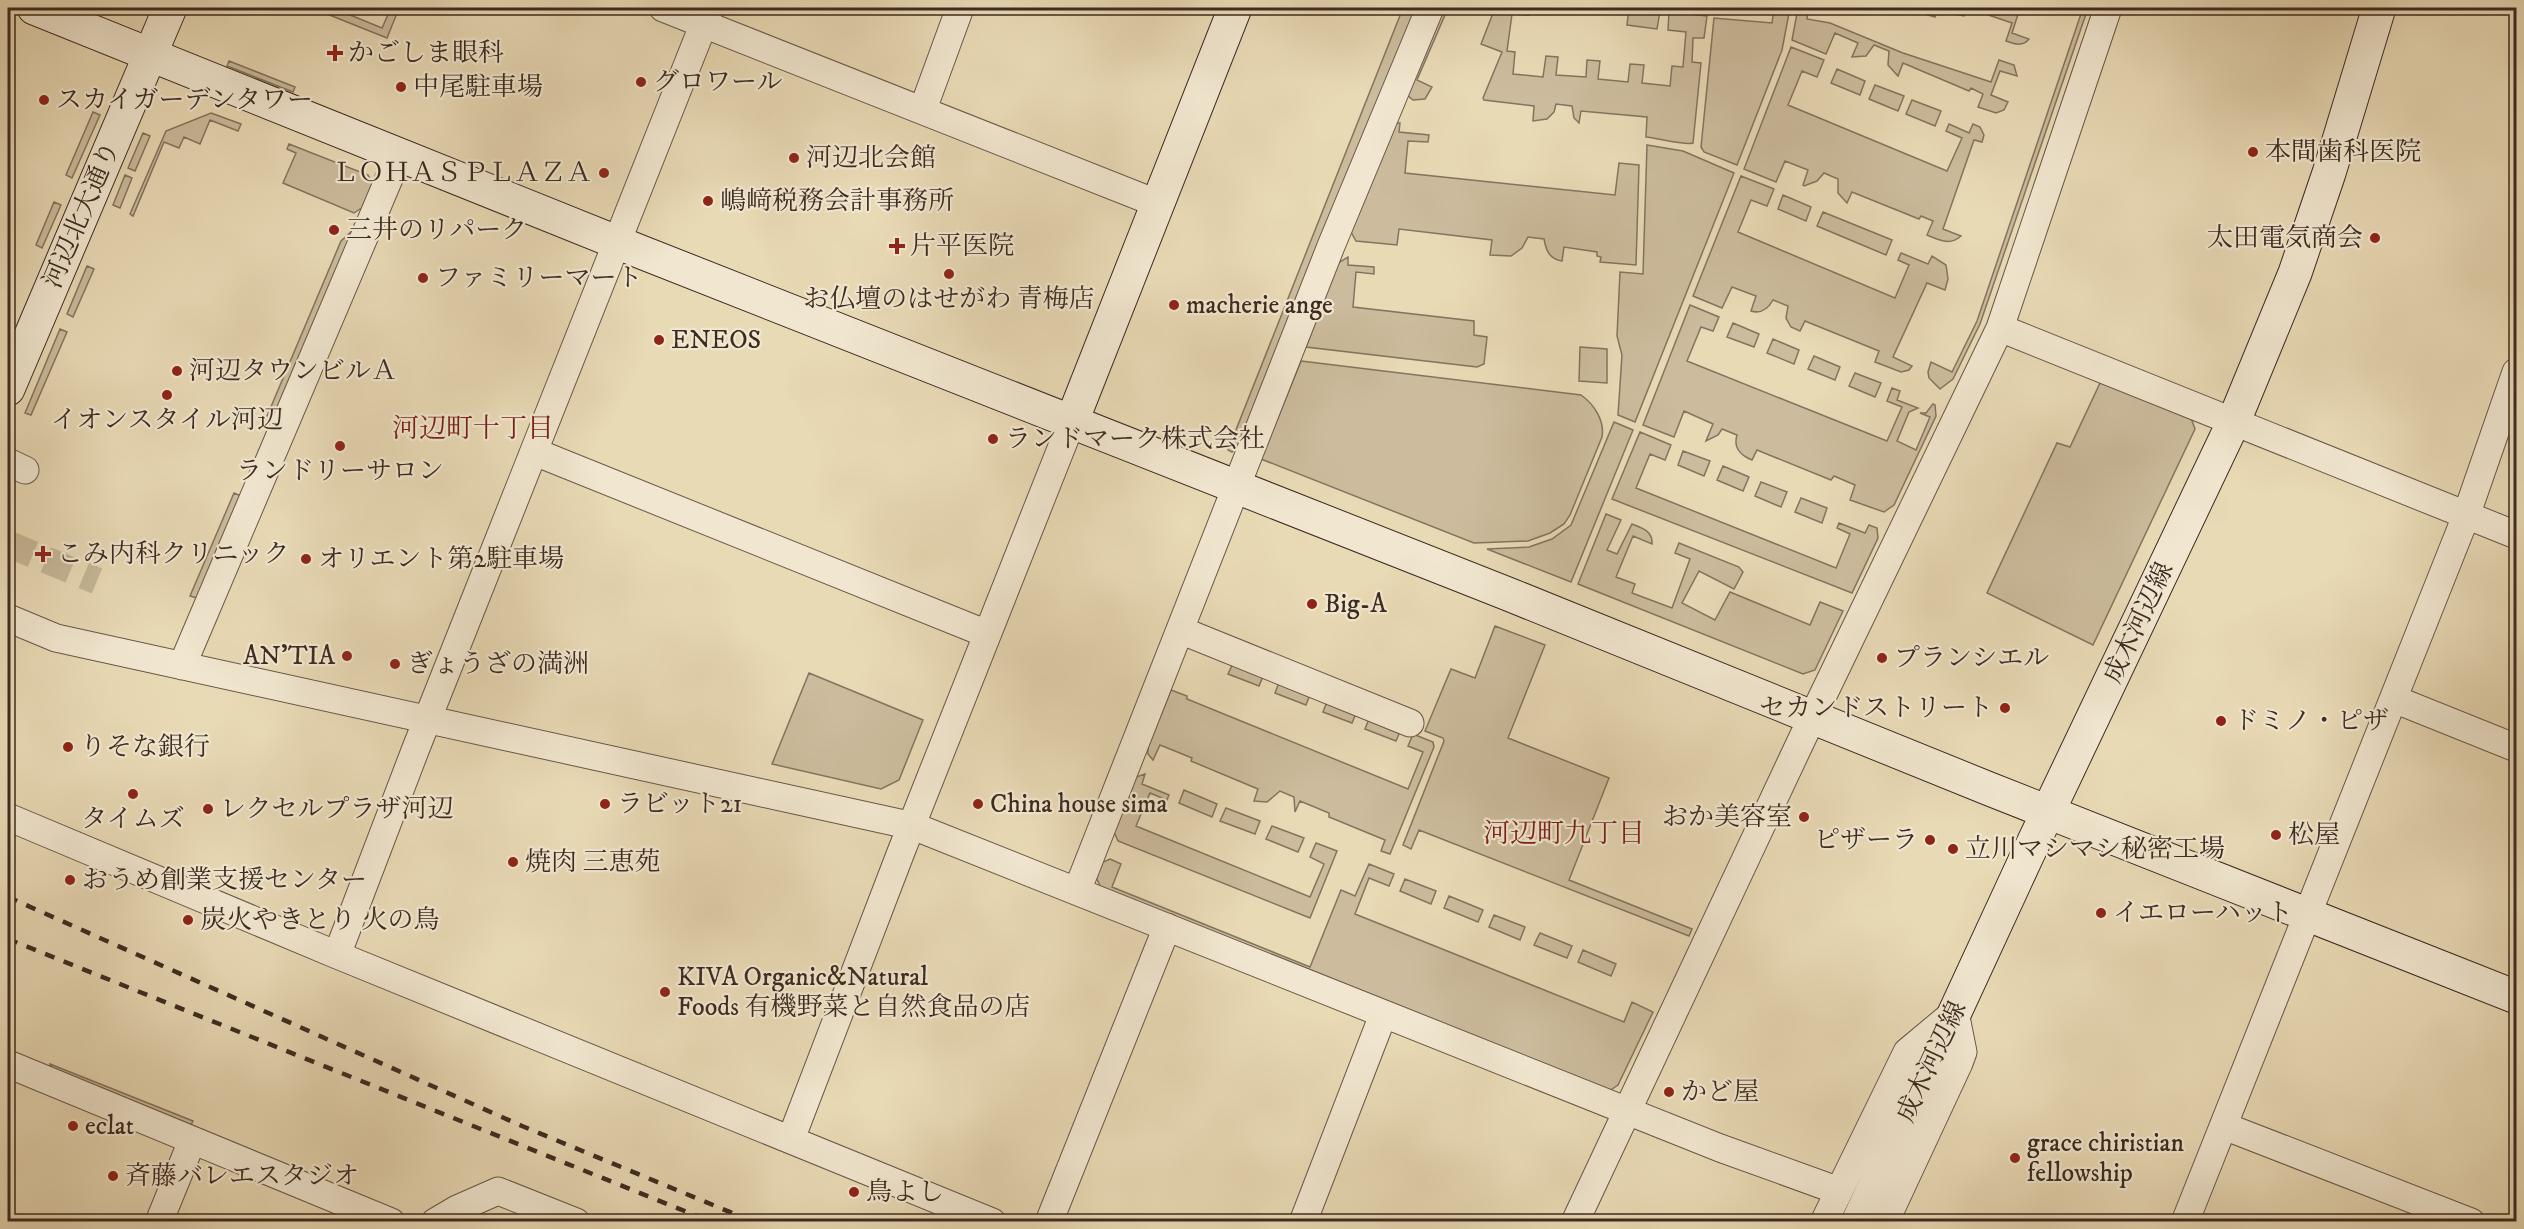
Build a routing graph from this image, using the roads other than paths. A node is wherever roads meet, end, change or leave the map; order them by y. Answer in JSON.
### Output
{"nodes":[{"id":1,"x":34,"y":8,"type":"edge"},
{"id":2,"x":170,"y":8,"type":"edge"},
{"id":3,"x":663,"y":8,"type":"edge"},
{"id":4,"x":960,"y":8,"type":"edge"},
{"id":5,"x":1235,"y":8,"type":"edge"},
{"id":6,"x":1430,"y":8,"type":"edge"},
{"id":7,"x":2108,"y":8,"type":"edge"},
{"id":8,"x":2379,"y":8,"type":"edge"},
{"id":9,"x":707,"y":16,"type":"edge"},
{"id":10,"x":150,"y":55,"type":"junction"},
{"id":11,"x":923,"y":109,"type":"junction"},
{"id":12,"x":399,"y":155,"type":"junction"},
{"id":13,"x":1156,"y":203,"type":"junction"},
{"id":14,"x":618,"y":243,"type":"junction"},
{"id":15,"x":2000,"y":328,"type":"junction"},
{"id":16,"x":2517,"y":372,"type":"edge"},
{"id":17,"x":8,"y":389,"type":"edge"},
{"id":18,"x":1072,"y":421,"type":"junction"},
{"id":19,"x":2234,"y":421,"type":"junction"},
{"id":20,"x":535,"y":452,"type":"junction"},
{"id":21,"x":1237,"y":487,"type":"junction"},
{"id":22,"x":2466,"y":516,"type":"junction"},
{"id":23,"x":2517,"y":535,"type":"edge"},
{"id":24,"x":8,"y":618,"type":"edge"},
{"id":25,"x":1180,"y":630,"type":"junction"},
{"id":26,"x":987,"y":634,"type":"junction"},
{"id":27,"x":182,"y":666,"type":"junction"},
{"id":28,"x":2394,"y":699,"type":"junction"},
{"id":29,"x":1814,"y":716,"type":"junction"},
{"id":30,"x":428,"y":720,"type":"junction"},
{"id":31,"x":1410,"y":723,"type":"dead end"},
{"id":32,"x":2517,"y":748,"type":"edge"},
{"id":33,"x":2050,"y":812,"type":"junction"},
{"id":34,"x":8,"y":817,"type":"edge"},
{"id":35,"x":913,"y":825,"type":"junction"},
{"id":36,"x":1077,"y":891,"type":"junction"},
{"id":37,"x":2308,"y":914,"type":"junction"},
{"id":38,"x":1167,"y":927,"type":"junction"},
{"id":39,"x":337,"y":955,"type":"junction"},
{"id":40,"x":2517,"y":997,"type":"edge"},
{"id":41,"x":1955,"y":1012,"type":"junction"},
{"id":42,"x":1383,"y":1015,"type":"junction"},
{"id":43,"x":8,"y":1064,"type":"edge"},
{"id":44,"x":1627,"y":1111,"type":"junction"},
{"id":45,"x":2224,"y":1126,"type":"junction"},
{"id":46,"x":791,"y":1139,"type":"junction"},
{"id":47,"x":192,"y":1141,"type":"junction"},
{"id":48,"x":1839,"y":1191,"type":"junction"},
{"id":49,"x":1895,"y":1219,"type":"edge"},
{"id":50,"x":439,"y":1220,"type":"edge"},
{"id":51,"x":159,"y":1221,"type":"edge"},
{"id":52,"x":391,"y":1221,"type":"edge"},
{"id":53,"x":576,"y":1221,"type":"edge"},
{"id":54,"x":992,"y":1221,"type":"edge"},
{"id":55,"x":1050,"y":1221,"type":"edge"},
{"id":56,"x":1303,"y":1221,"type":"edge"},
{"id":57,"x":1575,"y":1221,"type":"edge"},
{"id":58,"x":1824,"y":1221,"type":"edge"},
{"id":59,"x":1858,"y":1221,"type":"edge"},
{"id":60,"x":2185,"y":1221,"type":"edge"},
{"id":61,"x":2471,"y":1221,"type":"edge"}],
"edges":[{"from":1,"to":10,"type":"street"},
{"from":2,"to":10,"type":"street","name":"河辺北大通り"},
{"from":3,"to":9,"type":"street"},
{"from":4,"to":11,"type":"street"},
{"from":5,"to":13,"type":"street"},
{"from":6,"to":21,"type":"street"},
{"from":7,"to":15,"type":"street"},
{"from":8,"to":19,"type":"street","name":"成木河辺線"},
{"from":9,"to":11,"type":"street"},
{"from":9,"to":14,"type":"street"},
{"from":10,"to":12,"type":"street"},
{"from":10,"to":17,"type":"street","name":"河辺北大通り"},
{"from":11,"to":13,"type":"street"},
{"from":12,"to":14,"type":"street"},
{"from":12,"to":27,"type":"street"},
{"from":13,"to":18,"type":"street"},
{"from":14,"to":18,"type":"street"},
{"from":14,"to":20,"type":"street"},
{"from":15,"to":19,"type":"street"},
{"from":15,"to":29,"type":"street"},
{"from":16,"to":22,"type":"street"},
{"from":18,"to":21,"type":"street"},
{"from":18,"to":26,"type":"street"},
{"from":19,"to":22,"type":"street"},
{"from":19,"to":33,"type":"street","name":"成木河辺線"},
{"from":20,"to":26,"type":"street"},
{"from":20,"to":30,"type":"street"},
{"from":21,"to":25,"type":"street"},
{"from":21,"to":29,"type":"street"},
{"from":22,"to":23,"type":"street"},
{"from":22,"to":28,"type":"street"},
{"from":24,"to":27,"type":"street"},
{"from":25,"to":31,"type":"street"},
{"from":25,"to":36,"type":"street"},
{"from":26,"to":35,"type":"street"},
{"from":27,"to":30,"type":"street"},
{"from":28,"to":32,"type":"street"},
{"from":28,"to":37,"type":"street"},
{"from":29,"to":33,"type":"street"},
{"from":29,"to":44,"type":"street"},
{"from":30,"to":35,"type":"street"},
{"from":30,"to":39,"type":"street"},
{"from":33,"to":37,"type":"street"},
{"from":33,"to":41,"type":"street","name":"成木河辺線"},
{"from":34,"to":39,"type":"street"},
{"from":35,"to":36,"type":"street"},
{"from":35,"to":46,"type":"street"},
{"from":36,"to":38,"type":"street"},
{"from":37,"to":40,"type":"street"},
{"from":37,"to":45,"type":"street"},
{"from":38,"to":42,"type":"street"},
{"from":38,"to":55,"type":"street"},
{"from":39,"to":46,"type":"street"},
{"from":41,"to":48,"type":"street"},
{"from":41,"to":49,"type":"street"},
{"from":41,"to":59,"type":"street","name":"成木河辺線"},
{"from":42,"to":44,"type":"street"},
{"from":42,"to":56,"type":"street"},
{"from":43,"to":47,"type":"street"},
{"from":44,"to":48,"type":"street"},
{"from":44,"to":57,"type":"street"},
{"from":45,"to":60,"type":"street"},
{"from":45,"to":61,"type":"street"},
{"from":46,"to":54,"type":"street"},
{"from":47,"to":51,"type":"street"},
{"from":47,"to":52,"type":"street"},
{"from":48,"to":58,"type":"street"},
{"from":50,"to":53,"type":"street"}]}
